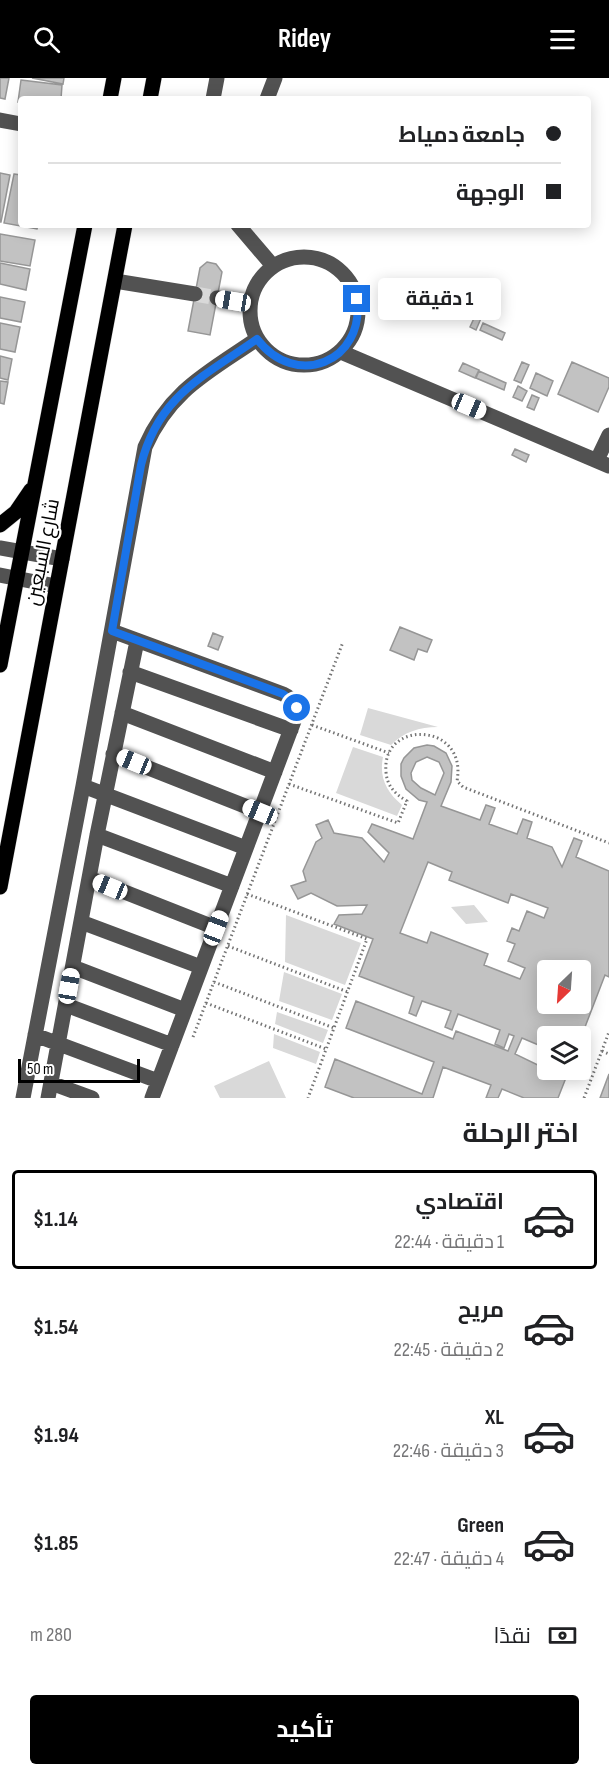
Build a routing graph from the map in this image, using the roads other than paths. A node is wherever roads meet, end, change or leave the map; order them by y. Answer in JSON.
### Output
{"nodes":[{"id":1,"x":114,"y":78,"type":"edge"},
{"id":2,"x":154,"y":78,"type":"edge"},
{"id":3,"x":217,"y":78,"type":"edge"},
{"id":4,"x":275,"y":78,"type":"edge"},
{"id":5,"x":111,"y":96,"type":"edge"},
{"id":6,"x":151,"y":96,"type":"edge"},
{"id":7,"x":214,"y":96,"type":"edge"},
{"id":8,"x":268,"y":96,"type":"edge"},
{"id":9,"x":0,"y":120,"type":"edge"},
{"id":10,"x":18,"y":123,"type":"edge"},
{"id":11,"x":84,"y":228,"type":"edge"},
{"id":12,"x":124,"y":228,"type":"edge"},
{"id":13,"x":241,"y":228,"type":"edge"},
{"id":14,"x":273,"y":266,"type":"junction"},
{"id":15,"x":115,"y":281,"type":"junction"},
{"id":16,"x":195,"y":294,"type":"tunnel mouth"},
{"id":17,"x":217,"y":298,"type":"tunnel mouth"},
{"id":18,"x":250,"y":304,"type":"junction"},
{"id":19,"x":257,"y":339,"type":"junction"},
{"id":20,"x":341,"y":352,"type":"junction"},
{"id":21,"x":609,"y":435,"type":"edge"},
{"id":22,"x":603,"y":463,"type":"edge"},
{"id":23,"x":36,"y":479,"type":"junction"},
{"id":24,"x":0,"y":525,"type":"edge"},
{"id":25,"x":0,"y":548,"type":"edge"},
{"id":26,"x":22,"y":552,"type":"junction"},
{"id":27,"x":62,"y":559,"type":"junction"},
{"id":28,"x":0,"y":575,"type":"edge"},
{"id":29,"x":17,"y":579,"type":"junction"},
{"id":30,"x":57,"y":586,"type":"junction"},
{"id":31,"x":112,"y":631,"type":"junction"},
{"id":32,"x":137,"y":640,"type":"junction"},
{"id":33,"x":1,"y":653,"type":"edge"},
{"id":34,"x":130,"y":672,"type":"junction"},
{"id":35,"x":122,"y":712,"type":"junction"},
{"id":36,"x":291,"y":730,"type":"junction"},
{"id":37,"x":113,"y":754,"type":"junction"},
{"id":38,"x":275,"y":772,"type":"junction"},
{"id":39,"x":83,"y":786,"type":"junction"},
{"id":40,"x":105,"y":794,"type":"junction"},
{"id":41,"x":260,"y":812,"type":"junction"},
{"id":42,"x":97,"y":835,"type":"junction"},
{"id":43,"x":246,"y":848,"type":"junction"},
{"id":44,"x":89,"y":878,"type":"junction"},
{"id":45,"x":0,"y":886,"type":"edge"},
{"id":46,"x":232,"y":886,"type":"junction"},
{"id":47,"x":81,"y":922,"type":"junction"},
{"id":48,"x":216,"y":928,"type":"junction"},
{"id":49,"x":73,"y":967,"type":"junction"},
{"id":50,"x":201,"y":967,"type":"junction"},
{"id":51,"x":66,"y":1005,"type":"junction"},
{"id":52,"x":185,"y":1010,"type":"junction"},
{"id":53,"x":35,"y":1035,"type":"junction"},
{"id":54,"x":58,"y":1044,"type":"junction"},
{"id":55,"x":171,"y":1046,"type":"junction"},
{"id":56,"x":158,"y":1081,"type":"junction"},
{"id":57,"x":50,"y":1090,"type":"edge"},
{"id":58,"x":22,"y":1098,"type":"edge"},
{"id":59,"x":92,"y":1098,"type":"edge"},
{"id":60,"x":152,"y":1098,"type":"edge"}],
"edges":[{"from":1,"to":5,"type":"main road"},
{"from":2,"to":6,"type":"main road"},
{"from":3,"to":7,"type":"street"},
{"from":4,"to":8,"type":"street"},
{"from":9,"to":10,"type":"street"},
{"from":11,"to":23,"type":"main road","name":"شارع السبعين"},
{"from":12,"to":15,"type":"main road","name":"شارع السبعين"},
{"from":13,"to":14,"type":"street"},
{"from":14,"to":18,"type":"street"},
{"from":14,"to":20,"type":"street"},
{"from":15,"to":16,"type":"street"},
{"from":15,"to":27,"type":"main road","name":"شارع السبعين"},
{"from":17,"to":18,"type":"street"},
{"from":18,"to":19,"type":"street"},
{"from":19,"to":20,"type":"street"},
{"from":19,"to":31,"type":"street"},
{"from":20,"to":22,"type":"street"},
{"from":21,"to":22,"type":"street"},
{"from":23,"to":24,"type":"main road"},
{"from":23,"to":26,"type":"main road","name":"شارع السبعين"},
{"from":25,"to":26,"type":"street"},
{"from":26,"to":27,"type":"street"},
{"from":26,"to":29,"type":"main road","name":"شارع السبعين"},
{"from":27,"to":30,"type":"main road","name":"شارع السبعين"},
{"from":28,"to":29,"type":"street"},
{"from":29,"to":30,"type":"street"},
{"from":29,"to":33,"type":"main road","name":"شارع السبعين"},
{"from":30,"to":45,"type":"main road","name":"شارع السبعين"},
{"from":31,"to":32,"type":"street"},
{"from":31,"to":39,"type":"street"},
{"from":32,"to":34,"type":"street"},
{"from":32,"to":36,"type":"street"},
{"from":34,"to":35,"type":"street"},
{"from":34,"to":36,"type":"street"},
{"from":35,"to":37,"type":"street"},
{"from":35,"to":38,"type":"street"},
{"from":36,"to":38,"type":"street"},
{"from":37,"to":40,"type":"street"},
{"from":37,"to":41,"type":"street"},
{"from":38,"to":41,"type":"street"},
{"from":39,"to":40,"type":"street"},
{"from":39,"to":53,"type":"street"},
{"from":40,"to":42,"type":"street"},
{"from":40,"to":43,"type":"street"},
{"from":41,"to":43,"type":"street"},
{"from":42,"to":44,"type":"street"},
{"from":42,"to":46,"type":"street"},
{"from":43,"to":46,"type":"street"},
{"from":44,"to":47,"type":"street"},
{"from":44,"to":48,"type":"street"},
{"from":46,"to":48,"type":"street"},
{"from":47,"to":49,"type":"street"},
{"from":47,"to":50,"type":"street"},
{"from":48,"to":50,"type":"street"},
{"from":49,"to":51,"type":"street"},
{"from":49,"to":52,"type":"street"},
{"from":50,"to":52,"type":"street"},
{"from":51,"to":54,"type":"street"},
{"from":51,"to":55,"type":"street"},
{"from":52,"to":55,"type":"street"},
{"from":53,"to":54,"type":"street"},
{"from":53,"to":58,"type":"street"},
{"from":54,"to":56,"type":"street"},
{"from":54,"to":57,"type":"street"},
{"from":55,"to":56,"type":"street"},
{"from":56,"to":60,"type":"street"},
{"from":57,"to":59,"type":"street"}]}
